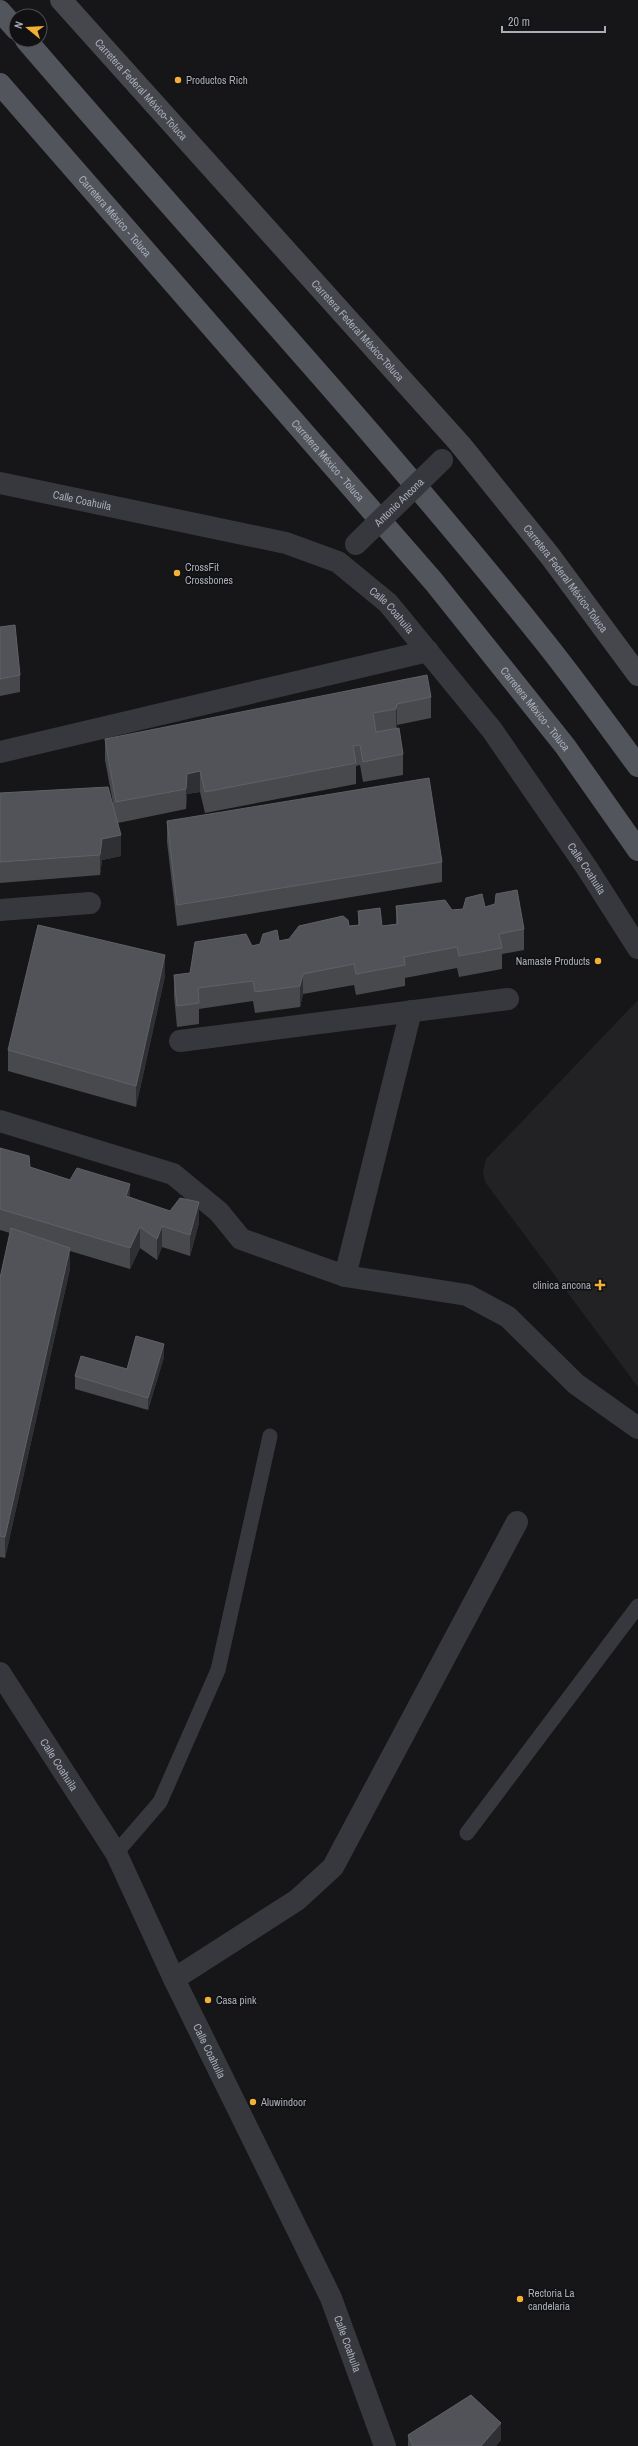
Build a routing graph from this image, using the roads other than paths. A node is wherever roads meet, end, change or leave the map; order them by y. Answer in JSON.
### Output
{"nodes":[{"id":1,"x":61,"y":0,"type":"edge"},
{"id":2,"x":0,"y":11,"type":"edge"},
{"id":3,"x":8,"y":20,"type":"edge"},
{"id":4,"x":33,"y":48,"type":"edge"},
{"id":5,"x":0,"y":84,"type":"edge"},
{"id":6,"x":460,"y":444,"type":"junction"},
{"id":7,"x":0,"y":483,"type":"edge"},
{"id":8,"x":338,"y":562,"type":"junction"},
{"id":9,"x":428,"y":651,"type":"junction"},
{"id":10,"x":638,"y":675,"type":"edge"},
{"id":11,"x":0,"y":752,"type":"edge"},
{"id":12,"x":638,"y":766,"type":"edge"},
{"id":13,"x":638,"y":850,"type":"edge"},
{"id":14,"x":90,"y":903,"type":"dead end"},
{"id":15,"x":0,"y":910,"type":"edge"},
{"id":16,"x":638,"y":948,"type":"edge"},
{"id":17,"x":508,"y":999,"type":"dead end"},
{"id":18,"x":411,"y":1011,"type":"junction"},
{"id":19,"x":180,"y":1041,"type":"dead end"},
{"id":20,"x":0,"y":1121,"type":"edge"},
{"id":21,"x":345,"y":1276,"type":"junction"},
{"id":22,"x":638,"y":1428,"type":"edge"},
{"id":23,"x":270,"y":1436,"type":"dead end"},
{"id":24,"x":517,"y":1522,"type":"dead end"},
{"id":25,"x":638,"y":1606,"type":"edge"},
{"id":26,"x":1,"y":1679,"type":"edge"},
{"id":27,"x":467,"y":1833,"type":"dead end"},
{"id":28,"x":116,"y":1854,"type":"junction"},
{"id":29,"x":174,"y":1979,"type":"junction"},
{"id":30,"x":385,"y":2446,"type":"edge"}],
"edges":[{"from":1,"to":6,"type":"street","name":"Carretera Federal México-Toluca"},
{"from":2,"to":3,"type":"main road"},
{"from":4,"to":12,"type":"main road"},
{"from":5,"to":13,"type":"main road","name":"Carretera México - Toluca"},
{"from":6,"to":8,"type":"street","name":"Antonio Ancona","bridge":true},
{"from":6,"to":10,"type":"street","name":"Carretera Federal México-Toluca"},
{"from":7,"to":8,"type":"street","name":"Calle Coahuila"},
{"from":8,"to":9,"type":"street","name":"Calle Coahuila"},
{"from":9,"to":11,"type":"street"},
{"from":9,"to":16,"type":"street","name":"Calle Coahuila"},
{"from":14,"to":15,"type":"street"},
{"from":17,"to":18,"type":"street"},
{"from":18,"to":19,"type":"street"},
{"from":18,"to":21,"type":"street"},
{"from":20,"to":21,"type":"street"},
{"from":21,"to":22,"type":"street"},
{"from":23,"to":28,"type":"lane"},
{"from":24,"to":29,"type":"street"},
{"from":25,"to":27,"type":"lane"},
{"from":26,"to":28,"type":"street","name":"Calle Coahuila"},
{"from":28,"to":29,"type":"street","name":"Calle Coahuila"},
{"from":29,"to":30,"type":"street","name":"Calle Coahuila"}]}
